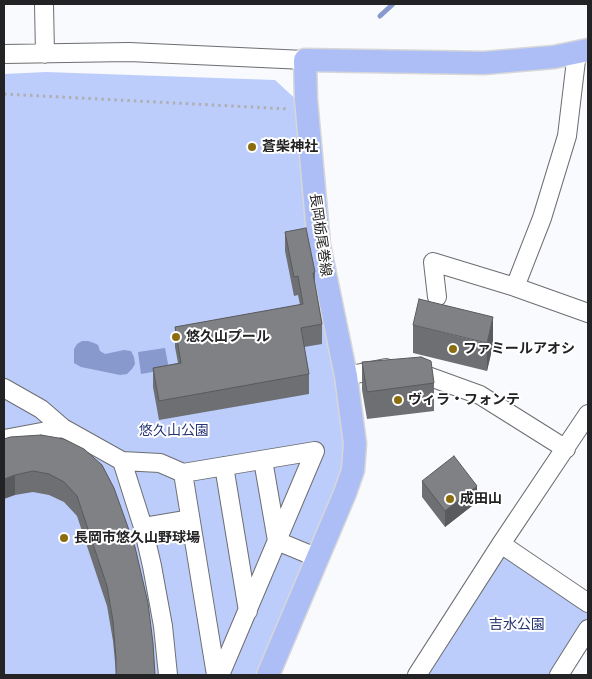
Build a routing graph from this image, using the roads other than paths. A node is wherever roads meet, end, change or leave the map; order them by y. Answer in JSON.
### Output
{"nodes":[{"id":1,"x":44,"y":4,"type":"edge"},
{"id":2,"x":583,"y":51,"type":"edge"},
{"id":3,"x":4,"y":54,"type":"edge"},
{"id":4,"x":45,"y":54,"type":"junction"},
{"id":5,"x":305,"y":60,"type":"junction"},
{"id":6,"x":516,"y":287,"type":"junction"},
{"id":7,"x":437,"y":297,"type":"dead end"},
{"id":8,"x":588,"y":313,"type":"edge"},
{"id":9,"x":346,"y":376,"type":"junction"},
{"id":10,"x":4,"y":388,"type":"edge"},
{"id":11,"x":588,"y":414,"type":"edge"},
{"id":12,"x":63,"y":428,"type":"junction"},
{"id":13,"x":4,"y":439,"type":"edge"},
{"id":14,"x":566,"y":449,"type":"junction"},
{"id":15,"x":263,"y":460,"type":"junction"},
{"id":16,"x":122,"y":461,"type":"junction"},
{"id":17,"x":224,"y":466,"type":"junction"},
{"id":18,"x":183,"y":473,"type":"junction"},
{"id":19,"x":190,"y":519,"type":"junction"},
{"id":20,"x":143,"y":528,"type":"junction"},
{"id":21,"x":277,"y":541,"type":"junction"},
{"id":22,"x":500,"y":544,"type":"junction"},
{"id":23,"x":318,"y":558,"type":"junction"},
{"id":24,"x":588,"y":603,"type":"edge"},
{"id":25,"x":248,"y":611,"type":"junction"},
{"id":26,"x":588,"y":629,"type":"edge"},
{"id":27,"x":168,"y":675,"type":"edge"},
{"id":28,"x":216,"y":675,"type":"edge"},
{"id":29,"x":220,"y":675,"type":"edge"},
{"id":30,"x":268,"y":675,"type":"edge"},
{"id":31,"x":417,"y":675,"type":"edge"},
{"id":32,"x":559,"y":675,"type":"edge"}],
"edges":[{"from":1,"to":4,"type":"street"},
{"from":2,"to":5,"type":"main road"},
{"from":2,"to":6,"type":"street"},
{"from":3,"to":4,"type":"street"},
{"from":4,"to":5,"type":"street"},
{"from":5,"to":9,"type":"main road","name":"長岡栃尾巻線"},
{"from":6,"to":7,"type":"street"},
{"from":6,"to":8,"type":"street"},
{"from":9,"to":14,"type":"street"},
{"from":9,"to":23,"type":"main road","name":"長岡栃尾巻線"},
{"from":10,"to":12,"type":"street"},
{"from":11,"to":14,"type":"street"},
{"from":12,"to":13,"type":"street"},
{"from":12,"to":16,"type":"street"},
{"from":14,"to":22,"type":"street"},
{"from":15,"to":17,"type":"street"},
{"from":15,"to":21,"type":"street"},
{"from":15,"to":21,"type":"street"},
{"from":16,"to":18,"type":"street"},
{"from":16,"to":20,"type":"street"},
{"from":17,"to":18,"type":"street"},
{"from":17,"to":25,"type":"street"},
{"from":18,"to":19,"type":"street"},
{"from":19,"to":20,"type":"street"},
{"from":19,"to":28,"type":"street"},
{"from":20,"to":27,"type":"street"},
{"from":21,"to":23,"type":"street"},
{"from":21,"to":25,"type":"street"},
{"from":22,"to":24,"type":"street"},
{"from":22,"to":31,"type":"street"},
{"from":23,"to":30,"type":"main road","name":"長岡栃尾巻線"},
{"from":25,"to":29,"type":"street"},
{"from":26,"to":32,"type":"street"}]}
